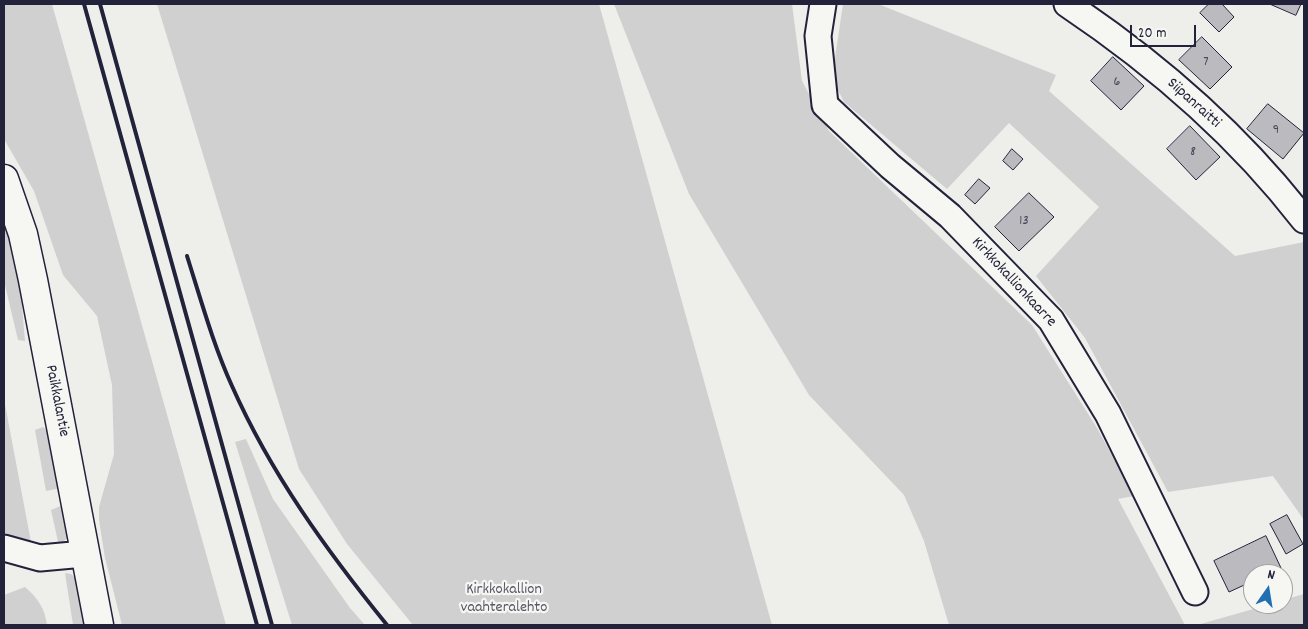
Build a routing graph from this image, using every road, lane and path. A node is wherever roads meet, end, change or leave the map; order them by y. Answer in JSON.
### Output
{"nodes":[{"id":1,"x":823,"y":4,"type":"edge"},
{"id":2,"x":1067,"y":4,"type":"edge"},
{"id":3,"x":4,"y":179,"type":"edge"},
{"id":4,"x":1299,"y":205,"type":"edge"},
{"id":5,"x":4,"y":548,"type":"edge"},
{"id":6,"x":84,"y":554,"type":"junction"},
{"id":7,"x":1195,"y":592,"type":"dead end"},
{"id":8,"x":99,"y":625,"type":"edge"}],
"edges":[{"from":1,"to":7,"type":"street","name":"Kirkkokallionkaarre"},
{"from":2,"to":4,"type":"street","name":"Siipanraitti"},
{"from":3,"to":6,"type":"street","name":"Paikkalantie"},
{"from":5,"to":6,"type":"street"},
{"from":6,"to":8,"type":"street","name":"Paikkalantie"}]}
